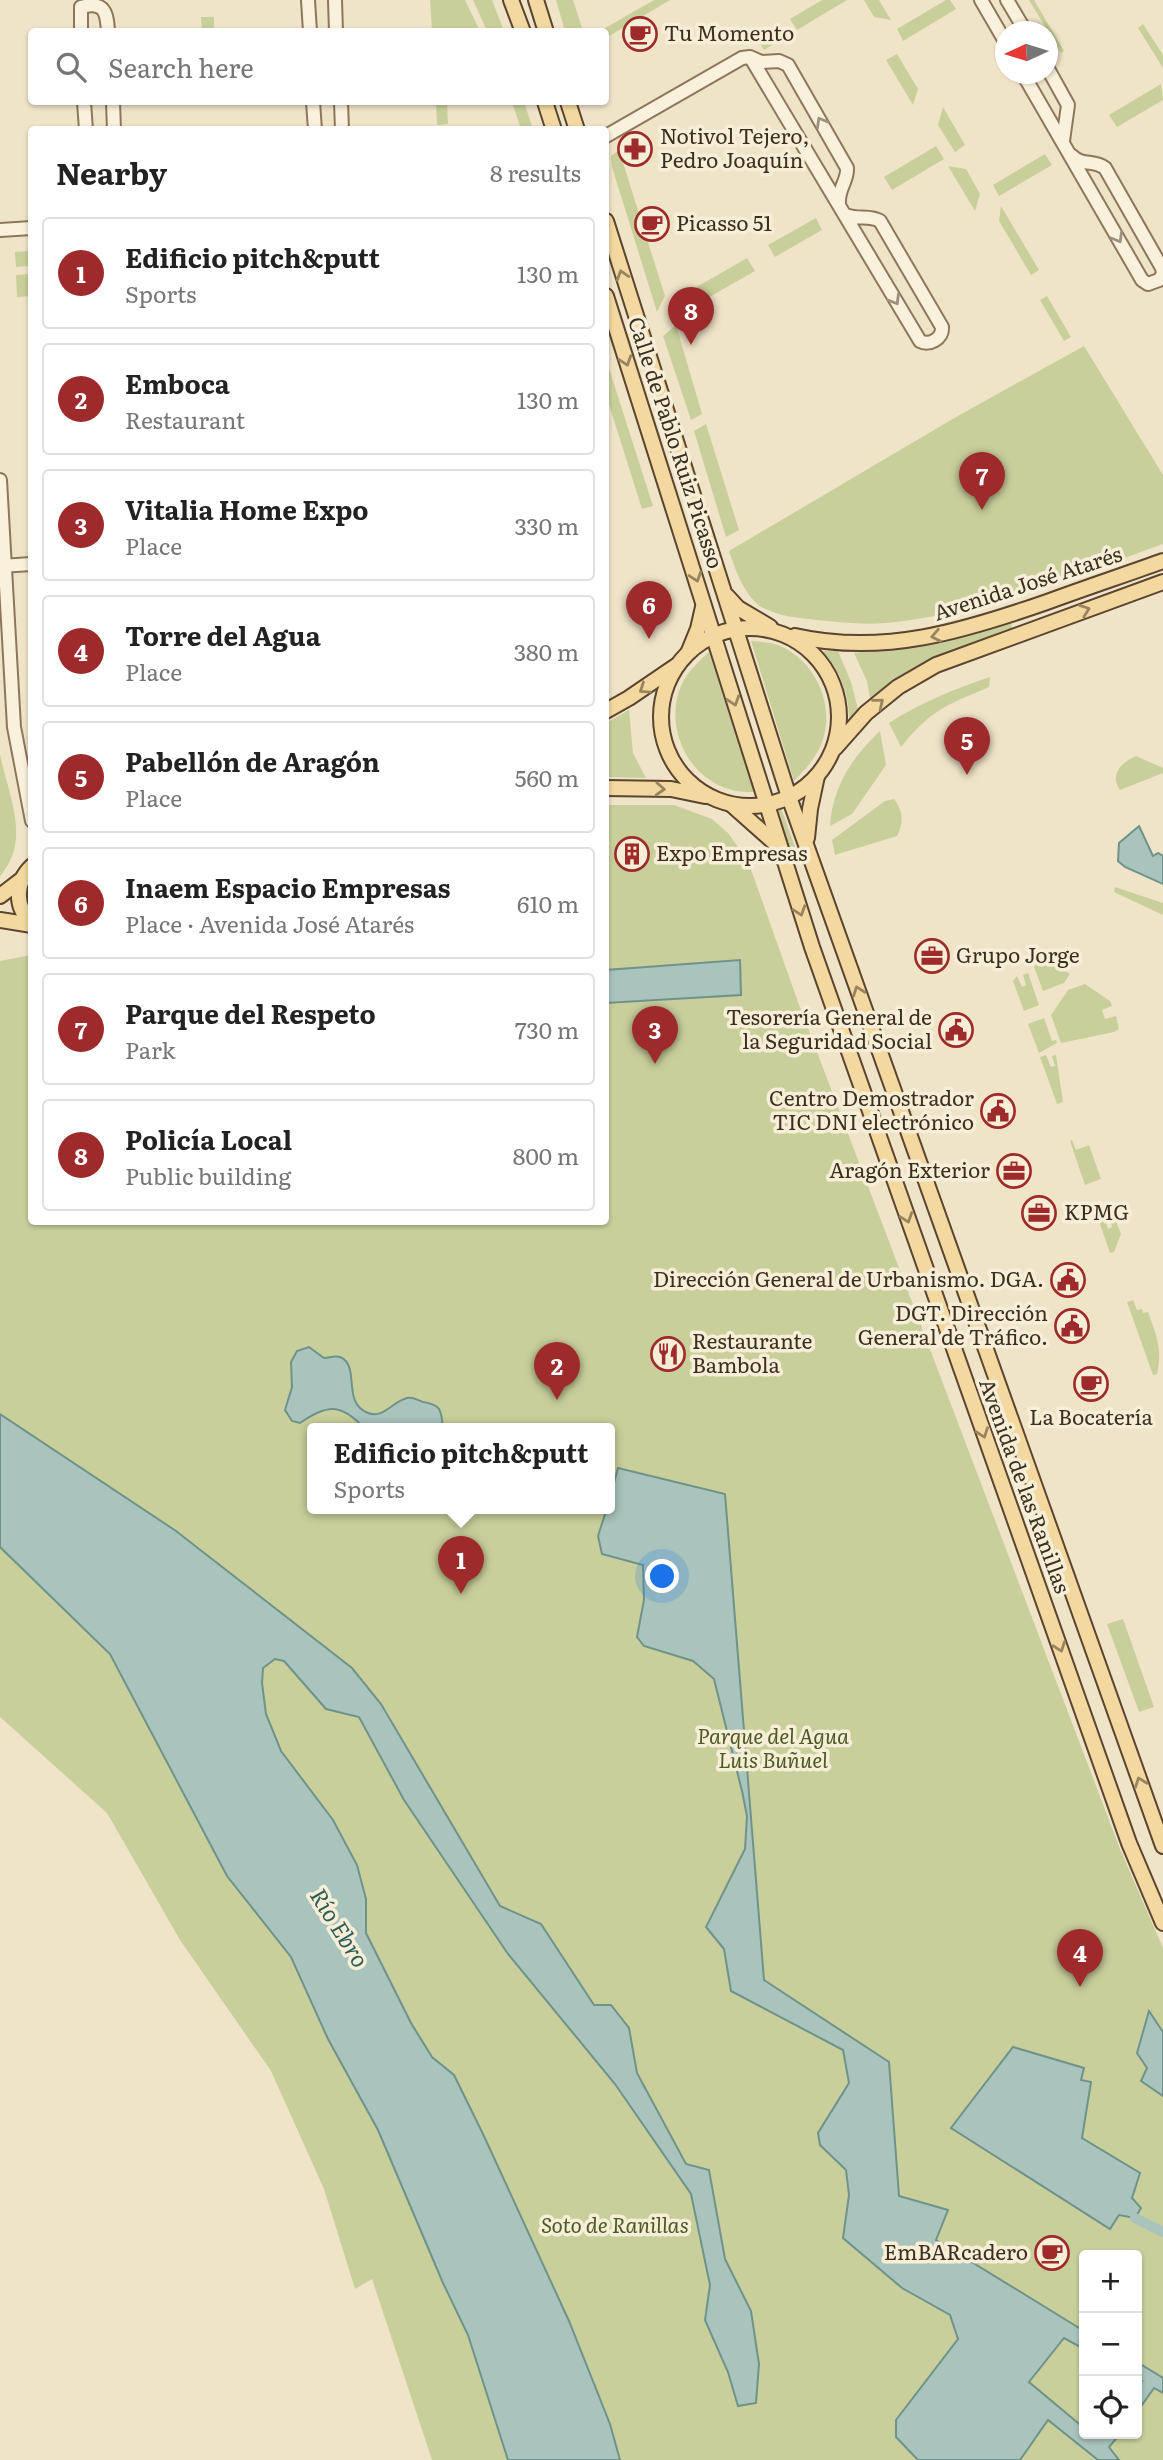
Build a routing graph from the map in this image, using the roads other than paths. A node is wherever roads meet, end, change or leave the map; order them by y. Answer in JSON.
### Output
{"nodes":[{"id":1,"x":308,"y":0,"type":"edge"},
{"id":2,"x":335,"y":0,"type":"edge"},
{"id":3,"x":512,"y":0,"type":"edge"},
{"id":4,"x":536,"y":0,"type":"edge"},
{"id":5,"x":981,"y":0,"type":"edge"},
{"id":6,"x":994,"y":0,"type":"edge"},
{"id":7,"x":1007,"y":0,"type":"edge"},
{"id":8,"x":988,"y":13,"type":"junction"},
{"id":9,"x":1019,"y":21,"type":"edge"},
{"id":10,"x":995,"y":25,"type":"edge"},
{"id":11,"x":80,"y":28,"type":"edge"},
{"id":12,"x":108,"y":28,"type":"edge"},
{"id":13,"x":310,"y":28,"type":"edge"},
{"id":14,"x":336,"y":28,"type":"edge"},
{"id":15,"x":522,"y":28,"type":"edge"},
{"id":16,"x":545,"y":28,"type":"edge"},
{"id":17,"x":752,"y":60,"type":"junction"},
{"id":18,"x":775,"y":62,"type":"junction"},
{"id":19,"x":1029,"y":84,"type":"edge"},
{"id":20,"x":1056,"y":84,"type":"edge"},
{"id":21,"x":769,"y":87,"type":"junction"},
{"id":22,"x":84,"y":105,"type":"edge"},
{"id":23,"x":113,"y":105,"type":"edge"},
{"id":24,"x":313,"y":105,"type":"edge"},
{"id":25,"x":341,"y":105,"type":"edge"},
{"id":26,"x":546,"y":105,"type":"edge"},
{"id":27,"x":569,"y":105,"type":"edge"},
{"id":28,"x":1066,"y":118,"type":"junction"},
{"id":29,"x":1049,"y":119,"type":"junction"},
{"id":30,"x":86,"y":126,"type":"edge"},
{"id":31,"x":114,"y":126,"type":"edge"},
{"id":32,"x":315,"y":126,"type":"edge"},
{"id":33,"x":342,"y":126,"type":"edge"},
{"id":34,"x":553,"y":126,"type":"edge"},
{"id":35,"x":579,"y":126,"type":"edge"},
{"id":36,"x":609,"y":134,"type":"edge"},
{"id":37,"x":1063,"y":141,"type":"junction"},
{"id":38,"x":1071,"y":155,"type":"junction"},
{"id":39,"x":1093,"y":163,"type":"junction"},
{"id":40,"x":822,"y":175,"type":"junction"},
{"id":41,"x":1084,"y":179,"type":"junction"},
{"id":42,"x":842,"y":182,"type":"junction"},
{"id":43,"x":842,"y":209,"type":"junction"},
{"id":44,"x":865,"y":219,"type":"junction"},
{"id":45,"x":28,"y":228,"type":"edge"},
{"id":46,"x":0,"y":230,"type":"edge"},
{"id":47,"x":609,"y":231,"type":"edge"},
{"id":48,"x":861,"y":242,"type":"junction"},
{"id":49,"x":609,"y":305,"type":"edge"},
{"id":50,"x":0,"y":480,"type":"edge"},
{"id":51,"x":1163,"y":561,"type":"edge"},
{"id":52,"x":28,"y":564,"type":"edge"},
{"id":53,"x":3,"y":566,"type":"edge"},
{"id":54,"x":1163,"y":582,"type":"edge"},
{"id":55,"x":723,"y":593,"type":"junction"},
{"id":56,"x":704,"y":602,"type":"junction"},
{"id":57,"x":735,"y":629,"type":"junction"},
{"id":58,"x":780,"y":633,"type":"junction"},
{"id":59,"x":713,"y":636,"type":"junction"},
{"id":60,"x":684,"y":657,"type":"junction"},
{"id":61,"x":609,"y":709,"type":"edge"},
{"id":62,"x":832,"y":752,"type":"junction"},
{"id":63,"x":817,"y":776,"type":"junction"},
{"id":64,"x":609,"y":788,"type":"edge"},
{"id":65,"x":28,"y":789,"type":"edge"},
{"id":66,"x":789,"y":797,"type":"junction"},
{"id":67,"x":714,"y":798,"type":"junction"},
{"id":68,"x":731,"y":804,"type":"junction"},
{"id":69,"x":767,"y":804,"type":"junction"},
{"id":70,"x":778,"y":846,"type":"junction"},
{"id":71,"x":807,"y":846,"type":"junction"},
{"id":72,"x":28,"y":871,"type":"edge"},
{"id":73,"x":21,"y":880,"type":"junction"},
{"id":74,"x":0,"y":895,"type":"edge"},
{"id":75,"x":28,"y":919,"type":"edge"},
{"id":76,"x":0,"y":920,"type":"edge"},
{"id":77,"x":28,"y":924,"type":"edge"},
{"id":78,"x":1163,"y":1846,"type":"edge"},
{"id":79,"x":1153,"y":1901,"type":"junction"},
{"id":80,"x":1163,"y":1913,"type":"edge"},
{"id":81,"x":1163,"y":1923,"type":"edge"}],
"edges":[{"from":1,"to":13,"type":"street"},
{"from":2,"to":14,"type":"street"},
{"from":3,"to":15,"type":"main road"},
{"from":4,"to":16,"type":"main road"},
{"from":5,"to":8,"type":"street"},
{"from":6,"to":8,"type":"street"},
{"from":7,"to":9,"type":"street"},
{"from":8,"to":10,"type":"street"},
{"from":11,"to":12,"type":"street"},
{"from":17,"to":18,"type":"street"},
{"from":17,"to":21,"type":"street"},
{"from":17,"to":36,"type":"street"},
{"from":18,"to":21,"type":"street"},
{"from":42,"to":18,"type":"street","one_way":true},
{"from":19,"to":29,"type":"street"},
{"from":20,"to":28,"type":"street"},
{"from":21,"to":40,"type":"street"},
{"from":22,"to":30,"type":"street"},
{"from":23,"to":31,"type":"street"},
{"from":24,"to":32,"type":"street"},
{"from":25,"to":33,"type":"street"},
{"from":26,"to":34,"type":"main road"},
{"from":27,"to":35,"type":"main road"},
{"from":28,"to":29,"type":"street"},
{"from":28,"to":37,"type":"street"},
{"from":29,"to":37,"type":"street"},
{"from":37,"to":38,"type":"street"},
{"from":38,"to":39,"type":"street"},
{"from":38,"to":41,"type":"street"},
{"from":39,"to":41,"type":"street"},
{"from":41,"to":39,"type":"street","one_way":true},
{"from":40,"to":42,"type":"street"},
{"from":40,"to":43,"type":"street"},
{"from":42,"to":43,"type":"street"},
{"from":43,"to":44,"type":"street"},
{"from":43,"to":48,"type":"street"},
{"from":44,"to":48,"type":"street"},
{"from":48,"to":44,"type":"street","one_way":true},
{"from":45,"to":46,"type":"street"},
{"from":55,"to":47,"type":"main road","name":"Calle de Pablo Ruiz Picasso","one_way":true},
{"from":49,"to":56,"type":"main road","name":"Calle de Pablo Ruiz Picasso","one_way":true},
{"from":50,"to":53,"type":"street"},
{"from":51,"to":58,"type":"main road","name":"Avenida José Atarés","one_way":true},
{"from":52,"to":53,"type":"street"},
{"from":53,"to":65,"type":"street"},
{"from":62,"to":54,"type":"main road","name":"Avenida José Atarés","one_way":true},
{"from":55,"to":57,"type":"main road","name":"Calle de Pablo Ruiz Picasso"},
{"from":55,"to":58,"type":"main road","name":"Calle de Pablo Ruiz Picasso"},
{"from":56,"to":59,"type":"main road","name":"Calle de Pablo Ruiz Picasso"},
{"from":56,"to":60,"type":"main road","name":"Calle de Pablo Ruiz Picasso"},
{"from":57,"to":58,"type":"main road"},
{"from":57,"to":59,"type":"main road"},
{"from":57,"to":66,"type":"main road","name":"Calle de Pablo Ruiz Picasso"},
{"from":58,"to":62,"type":"main road","name":"Calle de Pablo Ruiz Picasso"},
{"from":59,"to":60,"type":"main road"},
{"from":59,"to":69,"type":"main road","name":"Calle de Pablo Ruiz Picasso","one_way":true},
{"from":60,"to":61,"type":"main road","one_way":true},
{"from":60,"to":67,"type":"main road","name":"Calle de Pablo Ruiz Picasso"},
{"from":62,"to":63,"type":"main road"},
{"from":63,"to":66,"type":"main road"},
{"from":63,"to":71,"type":"main road","name":"Avenida de las Ranillas"},
{"from":64,"to":67,"type":"main road","one_way":true},
{"from":66,"to":69,"type":"main road"},
{"from":66,"to":71,"type":"main road","name":"Avenida de las Ranillas"},
{"from":67,"to":68,"type":"main road"},
{"from":68,"to":69,"type":"main road"},
{"from":68,"to":70,"type":"main road","name":"Avenida de las Ranillas"},
{"from":69,"to":70,"type":"main road","name":"Avenida de las Ranillas"},
{"from":70,"to":79,"type":"main road","name":"Avenida de las Ranillas","one_way":true},
{"from":78,"to":71,"type":"main road","name":"Avenida de las Ranillas","one_way":true},
{"from":72,"to":73,"type":"main road"},
{"from":73,"to":74,"type":"main road"},
{"from":73,"to":75,"type":"main road"},
{"from":76,"to":77,"type":"main road"},
{"from":79,"to":80,"type":"street","name":"Avenida de las Ranillas"},
{"from":79,"to":81,"type":"main road","name":"Avenida de las Ranillas"}]}
